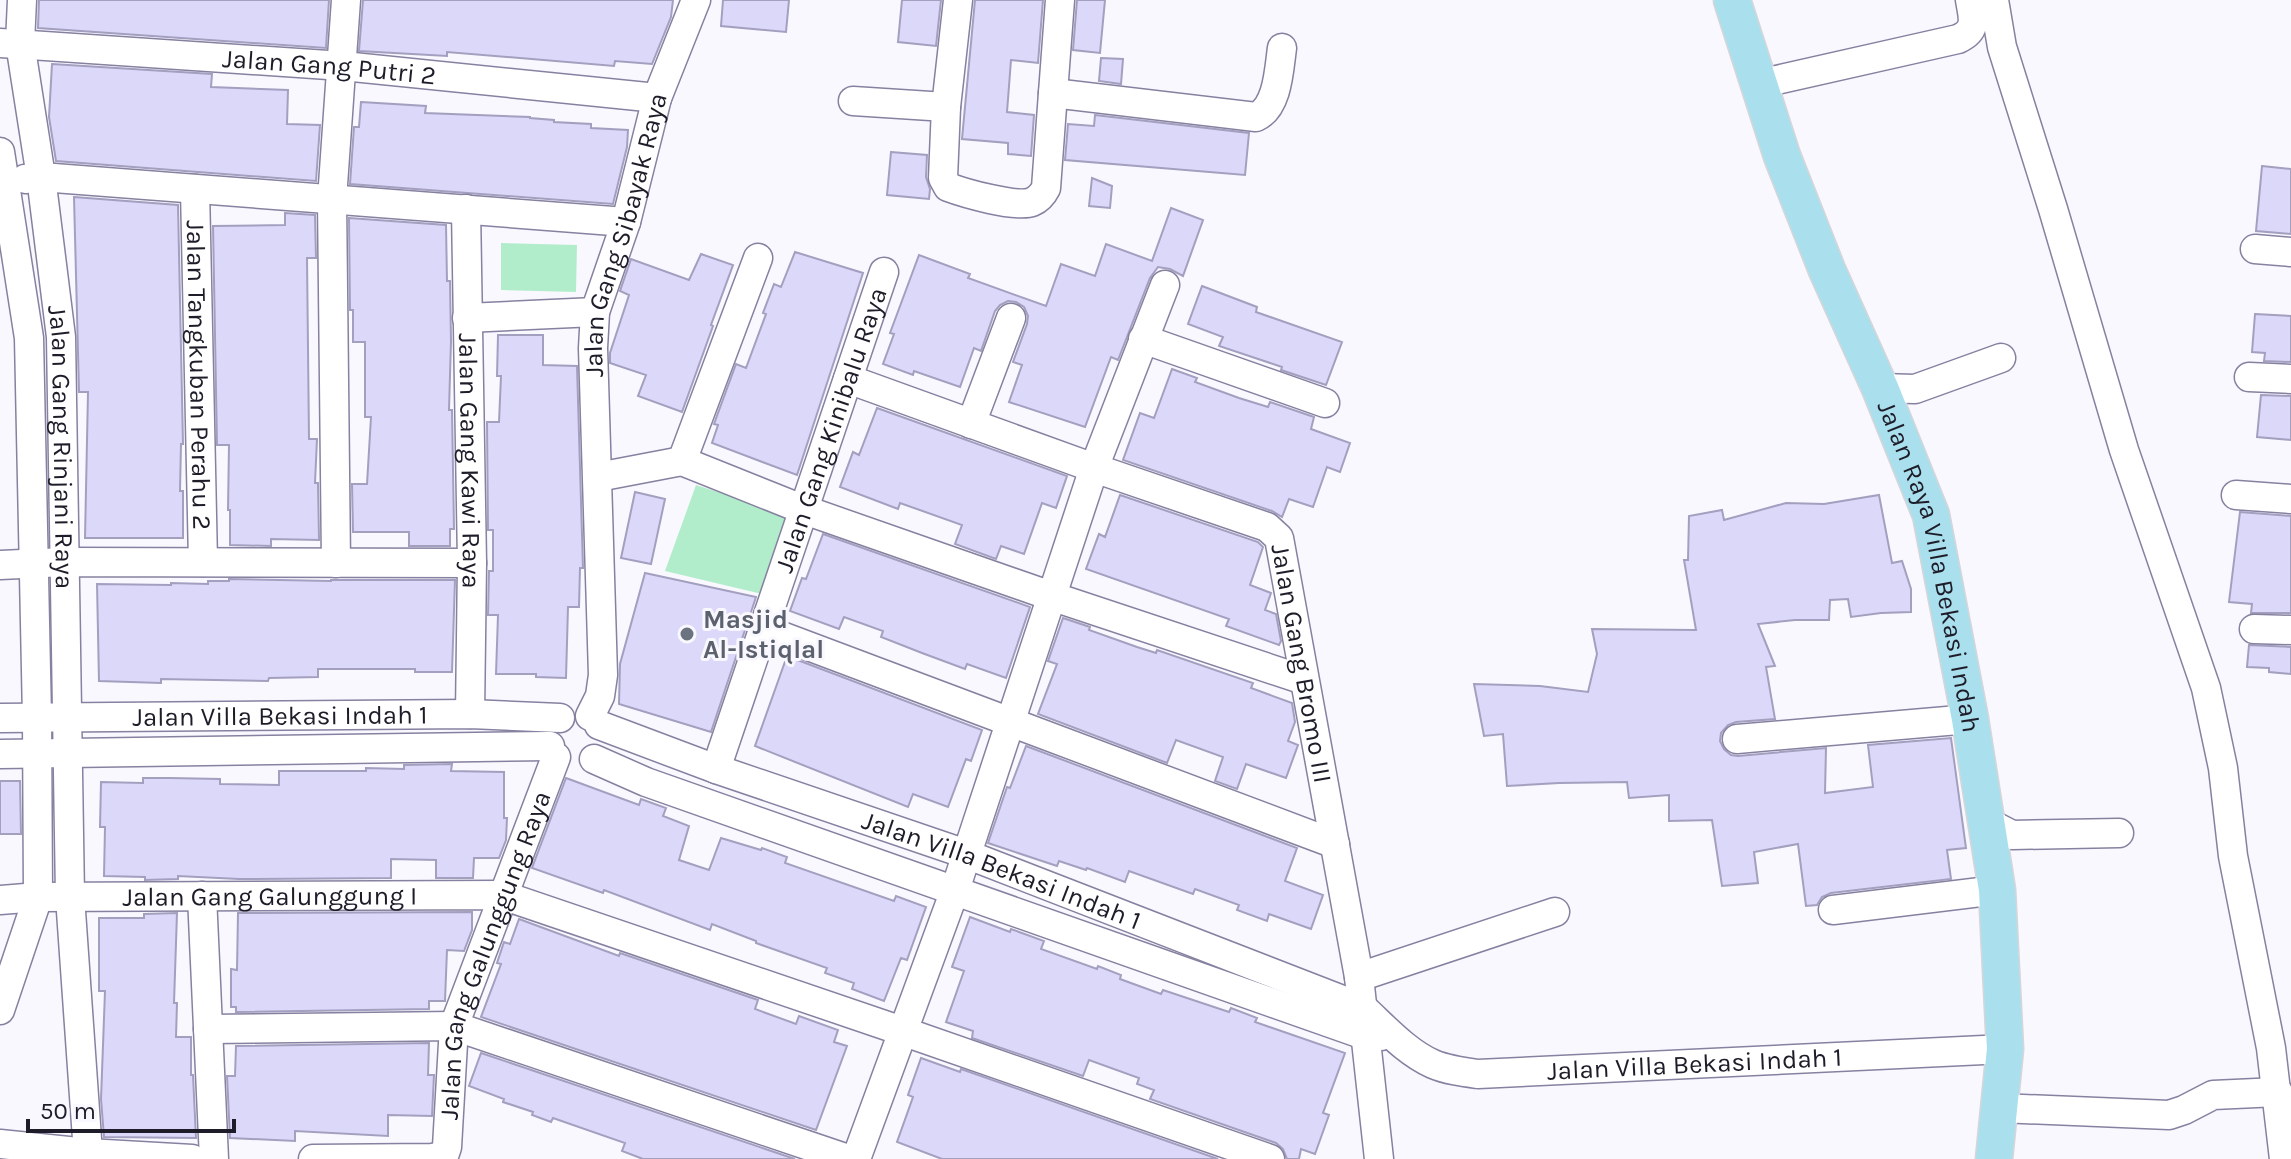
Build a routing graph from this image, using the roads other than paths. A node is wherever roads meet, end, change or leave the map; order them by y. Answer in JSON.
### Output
{"nodes":[{"id":1,"x":22,"y":0,"type":"edge"},
{"id":2,"x":346,"y":0,"type":"edge"},
{"id":3,"x":696,"y":0,"type":"edge"},
{"id":4,"x":958,"y":0,"type":"edge"},
{"id":5,"x":1060,"y":0,"type":"edge"},
{"id":6,"x":1732,"y":0,"type":"edge"},
{"id":7,"x":1970,"y":0,"type":"edge"},
{"id":8,"x":1994,"y":0,"type":"edge"},
{"id":9,"x":1958,"y":39,"type":"junction"},
{"id":10,"x":10,"y":43,"type":"edge"},
{"id":11,"x":2002,"y":47,"type":"junction"},
{"id":12,"x":1282,"y":48,"type":"dead end"},
{"id":13,"x":343,"y":66,"type":"junction"},
{"id":14,"x":1759,"y":84,"type":"junction"},
{"id":15,"x":1053,"y":93,"type":"junction"},
{"id":16,"x":657,"y":98,"type":"junction"},
{"id":17,"x":853,"y":101,"type":"dead end"},
{"id":18,"x":946,"y":107,"type":"junction"},
{"id":19,"x":0,"y":153,"type":"edge"},
{"id":20,"x":41,"y":177,"type":"junction"},
{"id":21,"x":5,"y":182,"type":"junction"},
{"id":22,"x":195,"y":189,"type":"junction"},
{"id":23,"x":332,"y":199,"type":"junction"},
{"id":24,"x":466,"y":209,"type":"junction"},
{"id":25,"x":626,"y":222,"type":"junction"},
{"id":26,"x":2255,"y":249,"type":"dead end"},
{"id":27,"x":2291,"y":252,"type":"edge"},
{"id":28,"x":758,"y":258,"type":"dead end"},
{"id":29,"x":884,"y":272,"type":"dead end"},
{"id":30,"x":1165,"y":285,"type":"dead end"},
{"id":31,"x":595,"y":312,"type":"junction"},
{"id":32,"x":467,"y":318,"type":"junction"},
{"id":33,"x":1011,"y":318,"type":"dead end"},
{"id":34,"x":61,"y":337,"type":"junction"},
{"id":35,"x":29,"y":338,"type":"junction"},
{"id":36,"x":1143,"y":339,"type":"junction"},
{"id":37,"x":2001,"y":358,"type":"dead end"},
{"id":38,"x":2249,"y":377,"type":"dead end"},
{"id":39,"x":848,"y":379,"type":"junction"},
{"id":40,"x":2291,"y":379,"type":"edge"},
{"id":41,"x":1880,"y":388,"type":"junction"},
{"id":42,"x":1325,"y":403,"type":"dead end"},
{"id":43,"x":971,"y":424,"type":"junction"},
{"id":44,"x":682,"y":461,"type":"junction"},
{"id":45,"x":1094,"y":468,"type":"junction"},
{"id":46,"x":598,"y":477,"type":"junction"},
{"id":47,"x":2236,"y":495,"type":"dead end"},
{"id":48,"x":2291,"y":499,"type":"edge"},
{"id":49,"x":802,"y":509,"type":"junction"},
{"id":50,"x":65,"y":562,"type":"junction"},
{"id":51,"x":203,"y":562,"type":"junction"},
{"id":52,"x":34,"y":563,"type":"junction"},
{"id":53,"x":336,"y":563,"type":"junction"},
{"id":54,"x":472,"y":563,"type":"junction"},
{"id":55,"x":0,"y":565,"type":"edge"},
{"id":56,"x":1051,"y":596,"type":"junction"},
{"id":57,"x":763,"y":629,"type":"junction"},
{"id":58,"x":2254,"y":629,"type":"dead end"},
{"id":59,"x":2291,"y":630,"type":"edge"},
{"id":60,"x":1304,"y":680,"type":"junction"},
{"id":61,"x":470,"y":714,"type":"junction"},
{"id":62,"x":0,"y":718,"type":"edge"},
{"id":63,"x":37,"y":718,"type":"junction"},
{"id":64,"x":68,"y":718,"type":"junction"},
{"id":65,"x":560,"y":718,"type":"junction"},
{"id":66,"x":1970,"y":719,"type":"junction"},
{"id":67,"x":595,"y":721,"type":"junction"},
{"id":68,"x":1010,"y":721,"type":"junction"},
{"id":69,"x":1737,"y":739,"type":"dead end"},
{"id":70,"x":67,"y":752,"type":"junction"},
{"id":71,"x":553,"y":752,"type":"junction"},
{"id":72,"x":37,"y":753,"type":"junction"},
{"id":73,"x":0,"y":754,"type":"edge"},
{"id":74,"x":594,"y":759,"type":"junction"},
{"id":75,"x":716,"y":769,"type":"junction"},
{"id":76,"x":1985,"y":821,"type":"junction"},
{"id":77,"x":2119,"y":833,"type":"dead end"},
{"id":78,"x":1335,"y":844,"type":"junction"},
{"id":79,"x":966,"y":854,"type":"junction"},
{"id":80,"x":955,"y":890,"type":"junction"},
{"id":81,"x":1997,"y":890,"type":"junction"},
{"id":82,"x":502,"y":895,"type":"junction"},
{"id":83,"x":202,"y":896,"type":"junction"},
{"id":84,"x":38,"y":897,"type":"junction"},
{"id":85,"x":70,"y":897,"type":"junction"},
{"id":86,"x":0,"y":900,"type":"edge"},
{"id":87,"x":1833,"y":910,"type":"dead end"},
{"id":88,"x":1555,"y":912,"type":"dead end"},
{"id":89,"x":1359,"y":977,"type":"junction"},
{"id":90,"x":1363,"y":1008,"type":"junction"},
{"id":91,"x":0,"y":1010,"type":"edge"},
{"id":92,"x":454,"y":1026,"type":"junction"},
{"id":93,"x":208,"y":1029,"type":"junction"},
{"id":94,"x":902,"y":1031,"type":"junction"},
{"id":95,"x":1380,"y":1036,"type":"junction"},
{"id":96,"x":2005,"y":1049,"type":"junction"},
{"id":97,"x":2278,"y":1092,"type":"junction"},
{"id":98,"x":2000,"y":1108,"type":"junction"},
{"id":99,"x":0,"y":1144,"type":"edge"},
{"id":100,"x":88,"y":1153,"type":"junction"},
{"id":101,"x":443,"y":1157,"type":"edge"},
{"id":102,"x":192,"y":1159,"type":"edge"},
{"id":103,"x":214,"y":1159,"type":"edge"},
{"id":104,"x":313,"y":1159,"type":"edge"},
{"id":105,"x":848,"y":1159,"type":"edge"},
{"id":106,"x":856,"y":1159,"type":"edge"},
{"id":107,"x":1270,"y":1159,"type":"edge"},
{"id":108,"x":1379,"y":1159,"type":"edge"},
{"id":109,"x":1994,"y":1159,"type":"edge"},
{"id":110,"x":2284,"y":1159,"type":"edge"}],
"edges":[{"from":1,"to":10,"type":"street","name":"Jalan Gang Rinjani Raya"},
{"from":2,"to":13,"type":"street"},
{"from":3,"to":16,"type":"street","name":"Jalan Gang Sibayak Raya"},
{"from":4,"to":18,"type":"street"},
{"from":5,"to":15,"type":"street"},
{"from":6,"to":14,"type":"main road","name":"Jalan Raya Villa Bekasi Indah"},
{"from":7,"to":9,"type":"street"},
{"from":8,"to":11,"type":"street"},
{"from":9,"to":11,"type":"street"},
{"from":9,"to":14,"type":"street"},
{"from":10,"to":13,"type":"street","name":"Jalan Gang Putri 2"},
{"from":10,"to":20,"type":"street","name":"Jalan Gang Rinjani Raya"},
{"from":11,"to":97,"type":"street"},
{"from":12,"to":15,"type":"street"},
{"from":13,"to":16,"type":"street","name":"Jalan Gang Putri 2"},
{"from":13,"to":23,"type":"street"},
{"from":14,"to":41,"type":"main road","name":"Jalan Raya Villa Bekasi Indah"},
{"from":15,"to":18,"type":"street"},
{"from":16,"to":25,"type":"street","name":"Jalan Gang Sibayak Raya"},
{"from":17,"to":18,"type":"street"},
{"from":19,"to":21,"type":"street","name":"Jalan Gang Rinjani Raya"},
{"from":20,"to":21,"type":"street"},
{"from":20,"to":22,"type":"street"},
{"from":20,"to":34,"type":"street","name":"Jalan Gang Rinjani Raya"},
{"from":21,"to":35,"type":"street","name":"Jalan Gang Rinjani Raya"},
{"from":22,"to":23,"type":"street"},
{"from":22,"to":51,"type":"street","name":"Jalan Tangkuban Perahu 2"},
{"from":23,"to":24,"type":"street"},
{"from":23,"to":53,"type":"street"},
{"from":24,"to":25,"type":"street"},
{"from":24,"to":32,"type":"street","name":"Jalan Gang Kawi Raya"},
{"from":25,"to":31,"type":"street","name":"Jalan Gang Sibayak Raya"},
{"from":26,"to":27,"type":"street"},
{"from":28,"to":44,"type":"street"},
{"from":29,"to":39,"type":"street","name":"Jalan Gang Kinibalu Raya"},
{"from":30,"to":36,"type":"street"},
{"from":31,"to":32,"type":"street"},
{"from":31,"to":46,"type":"street","name":"Jalan Gang Sibayak Raya"},
{"from":32,"to":54,"type":"street","name":"Jalan Gang Kawi Raya"},
{"from":33,"to":43,"type":"street"},
{"from":34,"to":35,"type":"street"},
{"from":34,"to":50,"type":"street","name":"Jalan Gang Rinjani Raya"},
{"from":35,"to":52,"type":"street","name":"Jalan Gang Rinjani Raya"},
{"from":36,"to":42,"type":"street"},
{"from":36,"to":45,"type":"street"},
{"from":37,"to":41,"type":"street"},
{"from":38,"to":40,"type":"street"},
{"from":39,"to":43,"type":"street","name":"Jalan Gang Bromo III"},
{"from":39,"to":49,"type":"street","name":"Jalan Gang Kinibalu Raya"},
{"from":41,"to":66,"type":"main road","name":"Jalan Raya Villa Bekasi Indah"},
{"from":43,"to":45,"type":"street","name":"Jalan Gang Bromo III"},
{"from":44,"to":46,"type":"street"},
{"from":44,"to":49,"type":"street"},
{"from":45,"to":56,"type":"street"},
{"from":45,"to":60,"type":"street","name":"Jalan Gang Bromo III"},
{"from":46,"to":67,"type":"street","name":"Jalan Gang Sibayak Raya"},
{"from":47,"to":48,"type":"street"},
{"from":49,"to":56,"type":"street"},
{"from":49,"to":57,"type":"street","name":"Jalan Gang Kinibalu Raya"},
{"from":50,"to":51,"type":"street"},
{"from":50,"to":52,"type":"street"},
{"from":50,"to":64,"type":"street","name":"Jalan Gang Rinjani Raya"},
{"from":51,"to":53,"type":"street"},
{"from":52,"to":55,"type":"street"},
{"from":52,"to":63,"type":"street","name":"Jalan Gang Rinjani Raya"},
{"from":53,"to":54,"type":"street"},
{"from":54,"to":61,"type":"street","name":"Jalan Gang Kawi Raya"},
{"from":56,"to":60,"type":"street"},
{"from":56,"to":68,"type":"street"},
{"from":57,"to":68,"type":"street"},
{"from":57,"to":75,"type":"street","name":"Jalan Gang Kinibalu Raya"},
{"from":58,"to":59,"type":"street"},
{"from":60,"to":78,"type":"street","name":"Jalan Gang Bromo III"},
{"from":61,"to":64,"type":"street","name":"Jalan Villa Bekasi Indah 1"},
{"from":61,"to":65,"type":"street","name":"Jalan Villa Bekasi Indah 1"},
{"from":62,"to":63,"type":"street","name":"Jalan Villa Bekasi Indah 1"},
{"from":63,"to":64,"type":"street","name":"Jalan Villa Bekasi Indah 1"},
{"from":63,"to":72,"type":"street","name":"Jalan Gang Rinjani Raya"},
{"from":64,"to":70,"type":"street","name":"Jalan Gang Rinjani Raya"},
{"from":65,"to":67,"type":"street"},
{"from":65,"to":71,"type":"street"},
{"from":66,"to":69,"type":"street"},
{"from":66,"to":76,"type":"main road","name":"Jalan Raya Villa Bekasi Indah"},
{"from":67,"to":74,"type":"street"},
{"from":67,"to":75,"type":"street","name":"Jalan Villa Bekasi Indah 1"},
{"from":68,"to":78,"type":"street"},
{"from":68,"to":79,"type":"street"},
{"from":70,"to":71,"type":"street","name":"Jalan Villa Bekasi Indah 1"},
{"from":70,"to":72,"type":"street","name":"Jalan Villa Bekasi Indah 1"},
{"from":70,"to":85,"type":"street","name":"Jalan Gang Rinjani Raya"},
{"from":71,"to":74,"type":"street"},
{"from":71,"to":82,"type":"street","name":"Jalan Gang Galunggung Raya"},
{"from":72,"to":73,"type":"street","name":"Jalan Villa Bekasi Indah 1"},
{"from":72,"to":84,"type":"street","name":"Jalan Gang Rinjani Raya"},
{"from":74,"to":80,"type":"street","name":"Jalan Villa Bekasi Indah 1"},
{"from":75,"to":79,"type":"street","name":"Jalan Villa Bekasi Indah 1"},
{"from":76,"to":77,"type":"street"},
{"from":76,"to":81,"type":"main road","name":"Jalan Raya Villa Bekasi Indah"},
{"from":78,"to":89,"type":"street","name":"Jalan Gang Bromo III"},
{"from":79,"to":80,"type":"street"},
{"from":79,"to":90,"type":"street","name":"Jalan Villa Bekasi Indah 1"},
{"from":80,"to":94,"type":"street"},
{"from":80,"to":95,"type":"street","name":"Jalan Villa Bekasi Indah 1"},
{"from":81,"to":87,"type":"street"},
{"from":81,"to":96,"type":"main road","name":"Jalan Raya Villa Bekasi Indah"},
{"from":82,"to":83,"type":"street","name":"Jalan Gang Galunggung I"},
{"from":82,"to":92,"type":"street","name":"Jalan Gang Galunggung Raya"},
{"from":82,"to":94,"type":"street","name":"Jalan Gang Galunggung I"},
{"from":83,"to":85,"type":"street","name":"Jalan Gang Galunggung I"},
{"from":83,"to":93,"type":"street"},
{"from":84,"to":85,"type":"street","name":"Jalan Gang Galunggung I"},
{"from":84,"to":86,"type":"street"},
{"from":84,"to":91,"type":"street","name":"Jalan Gang Rinjani Raya"},
{"from":85,"to":100,"type":"street","name":"Jalan Gang Rinjani Raya"},
{"from":88,"to":89,"type":"street"},
{"from":89,"to":90,"type":"street","name":"Jalan Gang Bromo III"},
{"from":90,"to":95,"type":"street","name":"Jalan Villa Bekasi Indah 1"},
{"from":92,"to":93,"type":"street"},
{"from":92,"to":101,"type":"street","name":"Jalan Gang Galunggung Raya"},
{"from":92,"to":105,"type":"street"},
{"from":93,"to":103,"type":"street"},
{"from":94,"to":106,"type":"street"},
{"from":94,"to":107,"type":"street","name":"Jalan Gang Galunggung I"},
{"from":95,"to":96,"type":"street","name":"Jalan Villa Bekasi Indah 1"},
{"from":95,"to":108,"type":"street"},
{"from":96,"to":98,"type":"main road","name":"Jalan Raya Villa Bekasi Indah"},
{"from":97,"to":98,"type":"street"},
{"from":97,"to":110,"type":"street"},
{"from":98,"to":109,"type":"main road","name":"Jalan Raya Villa Bekasi Indah"},
{"from":99,"to":100,"type":"street"},
{"from":100,"to":102,"type":"street"},
{"from":101,"to":104,"type":"street"}]}
